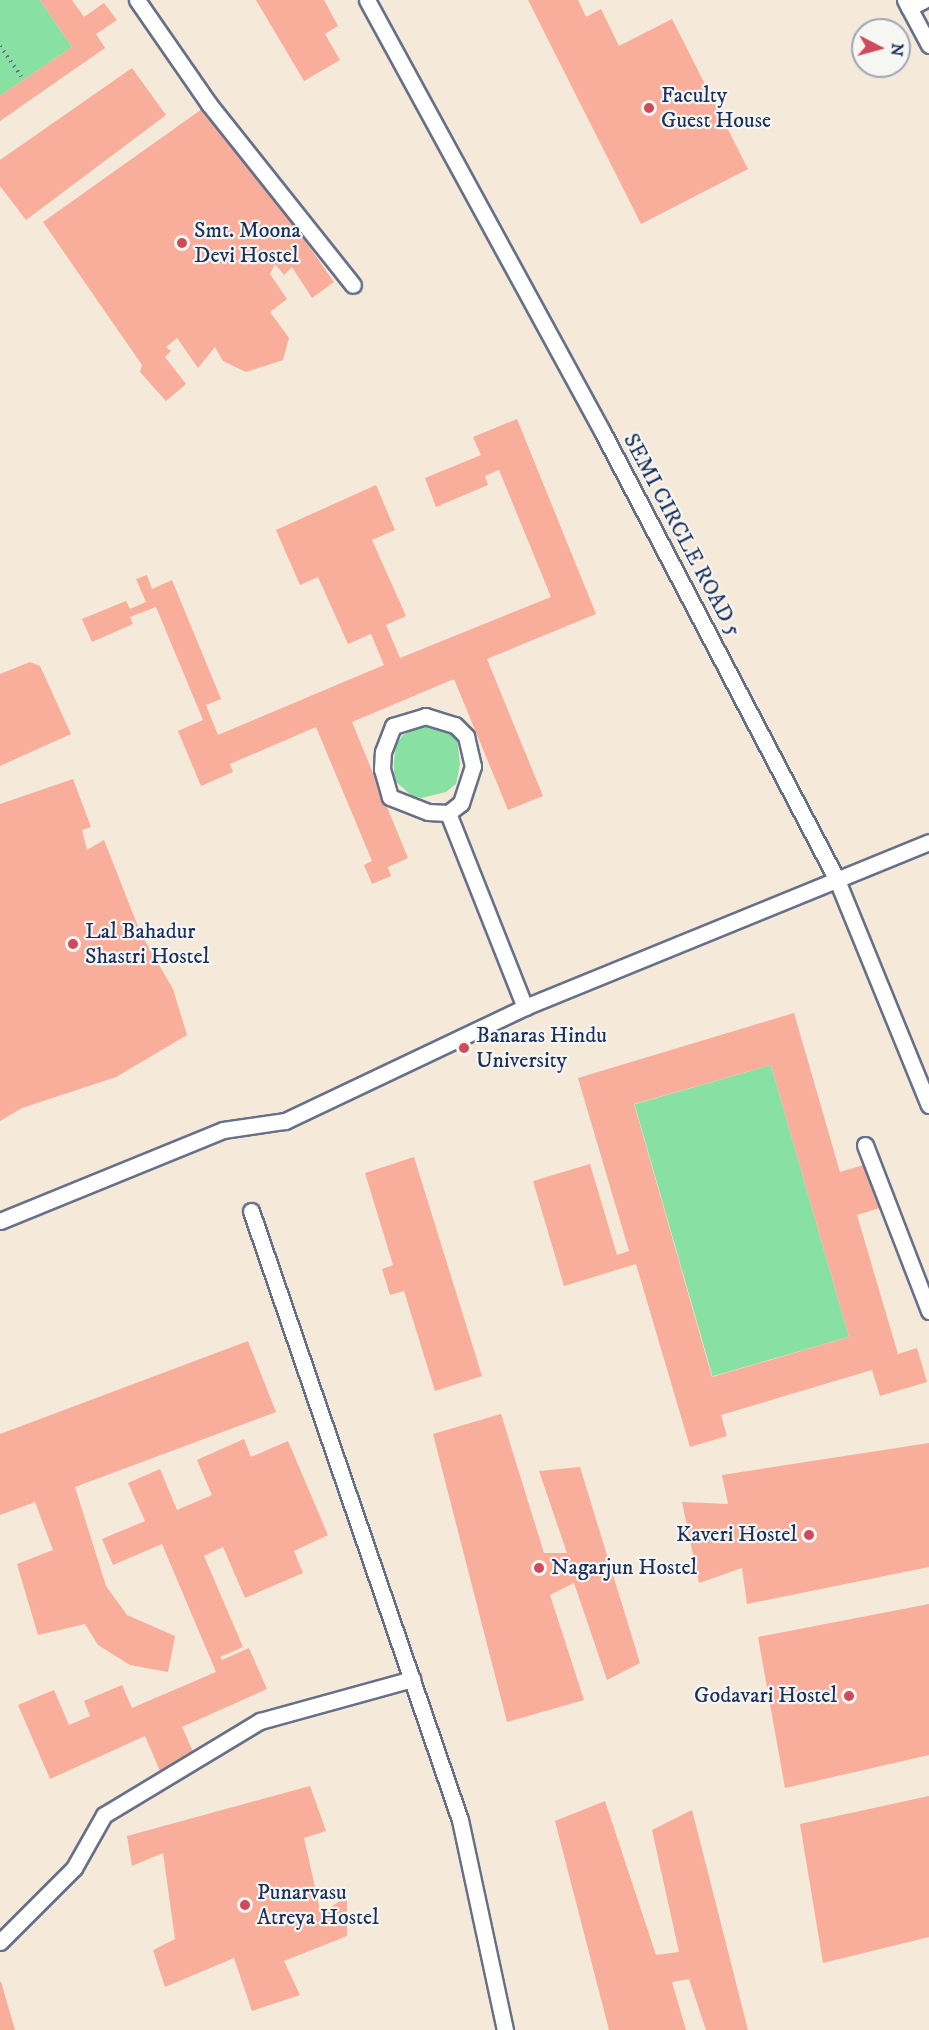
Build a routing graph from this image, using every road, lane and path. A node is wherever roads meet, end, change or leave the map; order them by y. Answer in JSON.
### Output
{"nodes":[{"id":1,"x":137,"y":0,"type":"edge"},
{"id":2,"x":366,"y":0,"type":"edge"},
{"id":3,"x":924,"y":0,"type":"edge"},
{"id":4,"x":907,"y":4,"type":"edge"},
{"id":5,"x":929,"y":45,"type":"edge"},
{"id":6,"x":0,"y":46,"type":"edge"},
{"id":7,"x":21,"y":76,"type":"dead end"},
{"id":8,"x":353,"y":285,"type":"dead end"},
{"id":9,"x":448,"y":813,"type":"junction"},
{"id":10,"x":929,"y":842,"type":"edge"},
{"id":11,"x":837,"y":880,"type":"junction"},
{"id":12,"x":525,"y":1007,"type":"junction"},
{"id":13,"x":929,"y":1105,"type":"edge"},
{"id":14,"x":865,"y":1145,"type":"dead end"},
{"id":15,"x":251,"y":1211,"type":"dead end"},
{"id":16,"x":0,"y":1221,"type":"edge"},
{"id":17,"x":929,"y":1311,"type":"edge"},
{"id":18,"x":412,"y":1679,"type":"junction"},
{"id":19,"x":0,"y":1942,"type":"edge"},
{"id":20,"x":505,"y":2030,"type":"edge"}],
"edges":[{"from":1,"to":8,"type":"lane"},
{"from":2,"to":11,"type":"lane","name":"SEMI CIRCLE ROAD 5"},
{"from":3,"to":4,"type":"lane"},
{"from":4,"to":5,"type":"lane"},
{"from":6,"to":7,"type":"path"},
{"from":9,"to":9,"type":"lane"},
{"from":9,"to":12,"type":"lane"},
{"from":10,"to":11,"type":"lane"},
{"from":11,"to":12,"type":"lane"},
{"from":11,"to":13,"type":"lane","name":"SEMI CIRCLE ROAD 5"},
{"from":12,"to":16,"type":"lane"},
{"from":14,"to":17,"type":"lane"},
{"from":15,"to":18,"type":"lane"},
{"from":18,"to":19,"type":"lane"},
{"from":18,"to":20,"type":"lane"}]}
